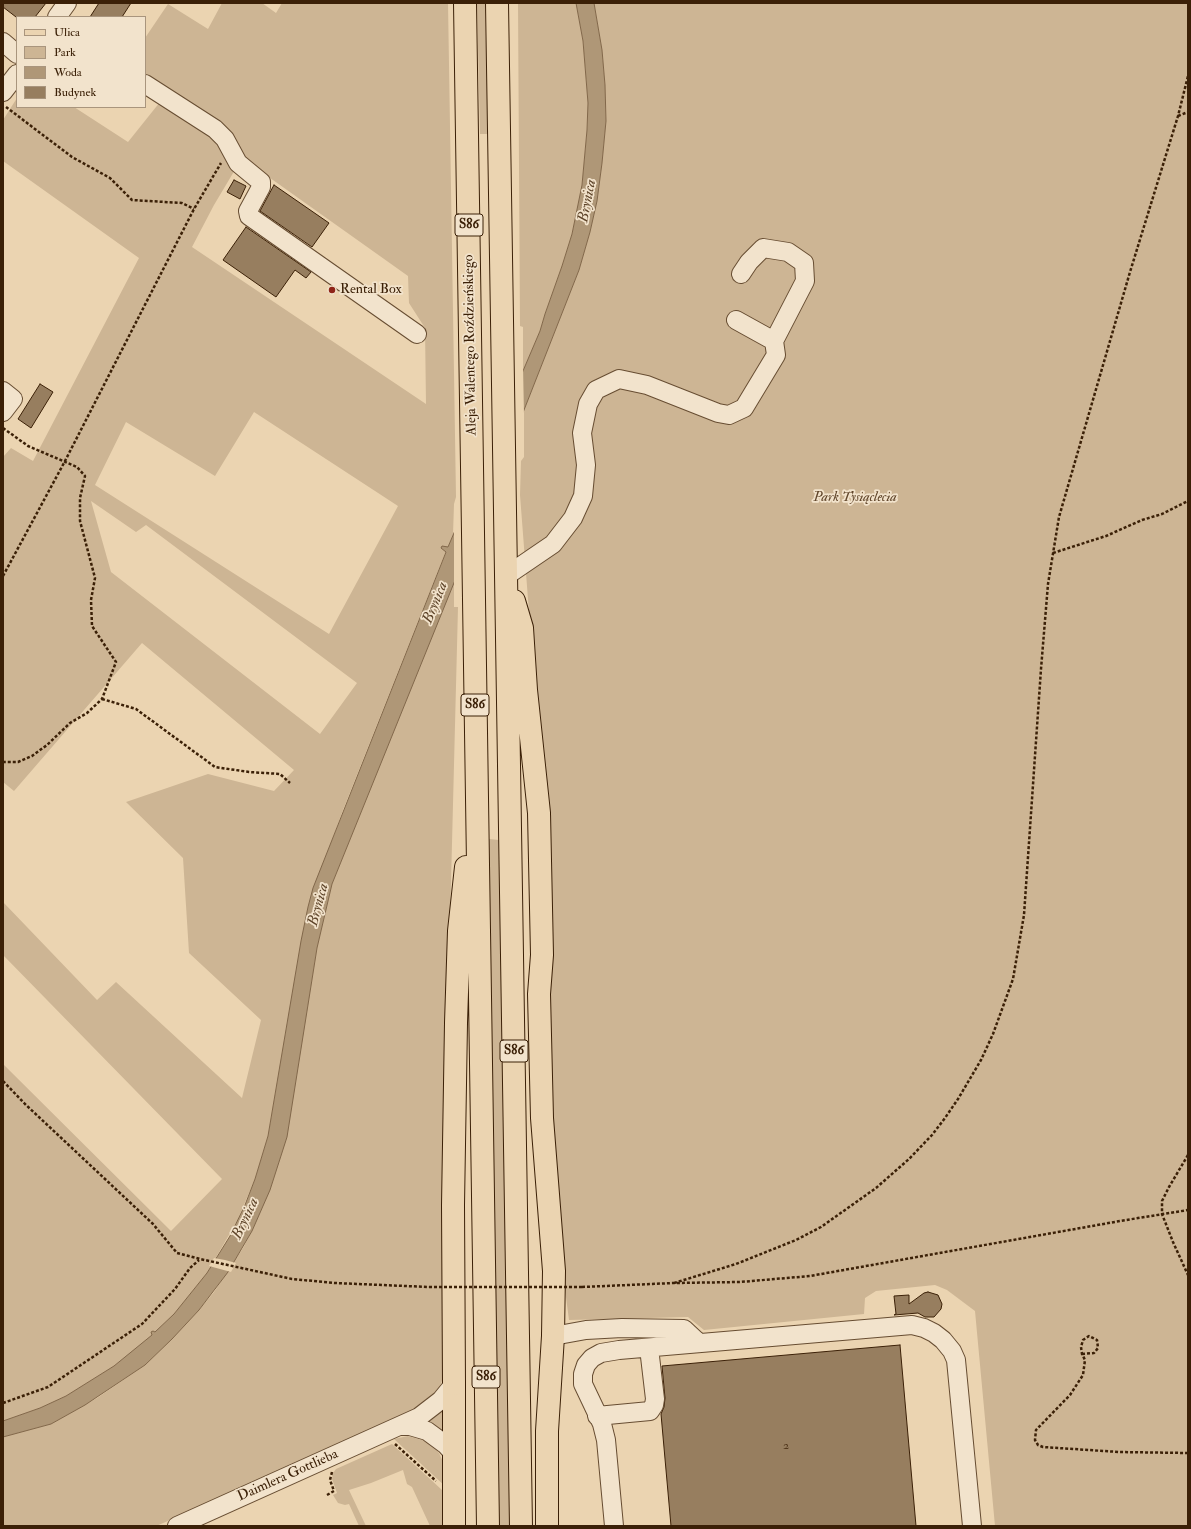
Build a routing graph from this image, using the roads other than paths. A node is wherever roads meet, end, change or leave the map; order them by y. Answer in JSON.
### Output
{"nodes":[{"id":1,"x":67,"y":3,"type":"edge"},
{"id":2,"x":465,"y":3,"type":"edge"},
{"id":3,"x":497,"y":3,"type":"edge"},
{"id":4,"x":58,"y":16,"type":"edge"},
{"id":5,"x":3,"y":42,"type":"edge"},
{"id":6,"x":16,"y":53,"type":"edge"},
{"id":7,"x":16,"y":75,"type":"edge"},
{"id":8,"x":146,"y":85,"type":"edge"},
{"id":9,"x":3,"y":92,"type":"edge"},
{"id":10,"x":741,"y":274,"type":"dead end"},
{"id":11,"x":736,"y":320,"type":"dead end"},
{"id":12,"x":417,"y":334,"type":"dead end"},
{"id":13,"x":774,"y":341,"type":"junction"},
{"id":14,"x":3,"y":391,"type":"edge"},
{"id":15,"x":3,"y":412,"type":"edge"},
{"id":16,"x":506,"y":576,"type":"junction"},
{"id":17,"x":476,"y":780,"type":"junction"},
{"id":18,"x":553,"y":1336,"type":"junction"},
{"id":19,"x":699,"y":1343,"type":"junction"},
{"id":20,"x":649,"y":1348,"type":"junction"},
{"id":21,"x":454,"y":1384,"type":"junction"},
{"id":22,"x":597,"y":1416,"type":"junction"},
{"id":23,"x":400,"y":1426,"type":"junction"},
{"id":24,"x":454,"y":1454,"type":"junction"},
{"id":25,"x":177,"y":1526,"type":"edge"},
{"id":26,"x":454,"y":1526,"type":"edge"},
{"id":27,"x":488,"y":1526,"type":"edge"},
{"id":28,"x":521,"y":1526,"type":"edge"},
{"id":29,"x":547,"y":1526,"type":"edge"},
{"id":30,"x":614,"y":1526,"type":"edge"},
{"id":31,"x":972,"y":1526,"type":"edge"}],
"edges":[{"from":1,"to":4,"type":"street"},
{"from":2,"to":17,"type":"main road","name":"Aleja Walentego Roździeńskiego","number":"S86"},
{"from":3,"to":16,"type":"main road","number":"S86"},
{"from":5,"to":6,"type":"street"},
{"from":7,"to":9,"type":"street"},
{"from":8,"to":12,"type":"street"},
{"from":10,"to":13,"type":"street"},
{"from":11,"to":13,"type":"street"},
{"from":13,"to":16,"type":"street"},
{"from":14,"to":15,"type":"street"},
{"from":16,"to":18,"type":"main road"},
{"from":16,"to":28,"type":"main road","number":"S86"},
{"from":17,"to":21,"type":"main road"},
{"from":17,"to":27,"type":"main road","number":"S86"},
{"from":18,"to":19,"type":"street"},
{"from":18,"to":29,"type":"main road"},
{"from":19,"to":20,"type":"street"},
{"from":19,"to":31,"type":"street"},
{"from":20,"to":22,"type":"street"},
{"from":20,"to":22,"type":"street"},
{"from":21,"to":23,"type":"street","name":"Daimlera Gottlieba"},
{"from":21,"to":24,"type":"main road"},
{"from":22,"to":30,"type":"street"},
{"from":23,"to":24,"type":"street"},
{"from":23,"to":25,"type":"street","name":"Daimlera Gottlieba"},
{"from":24,"to":26,"type":"main road"}]}
